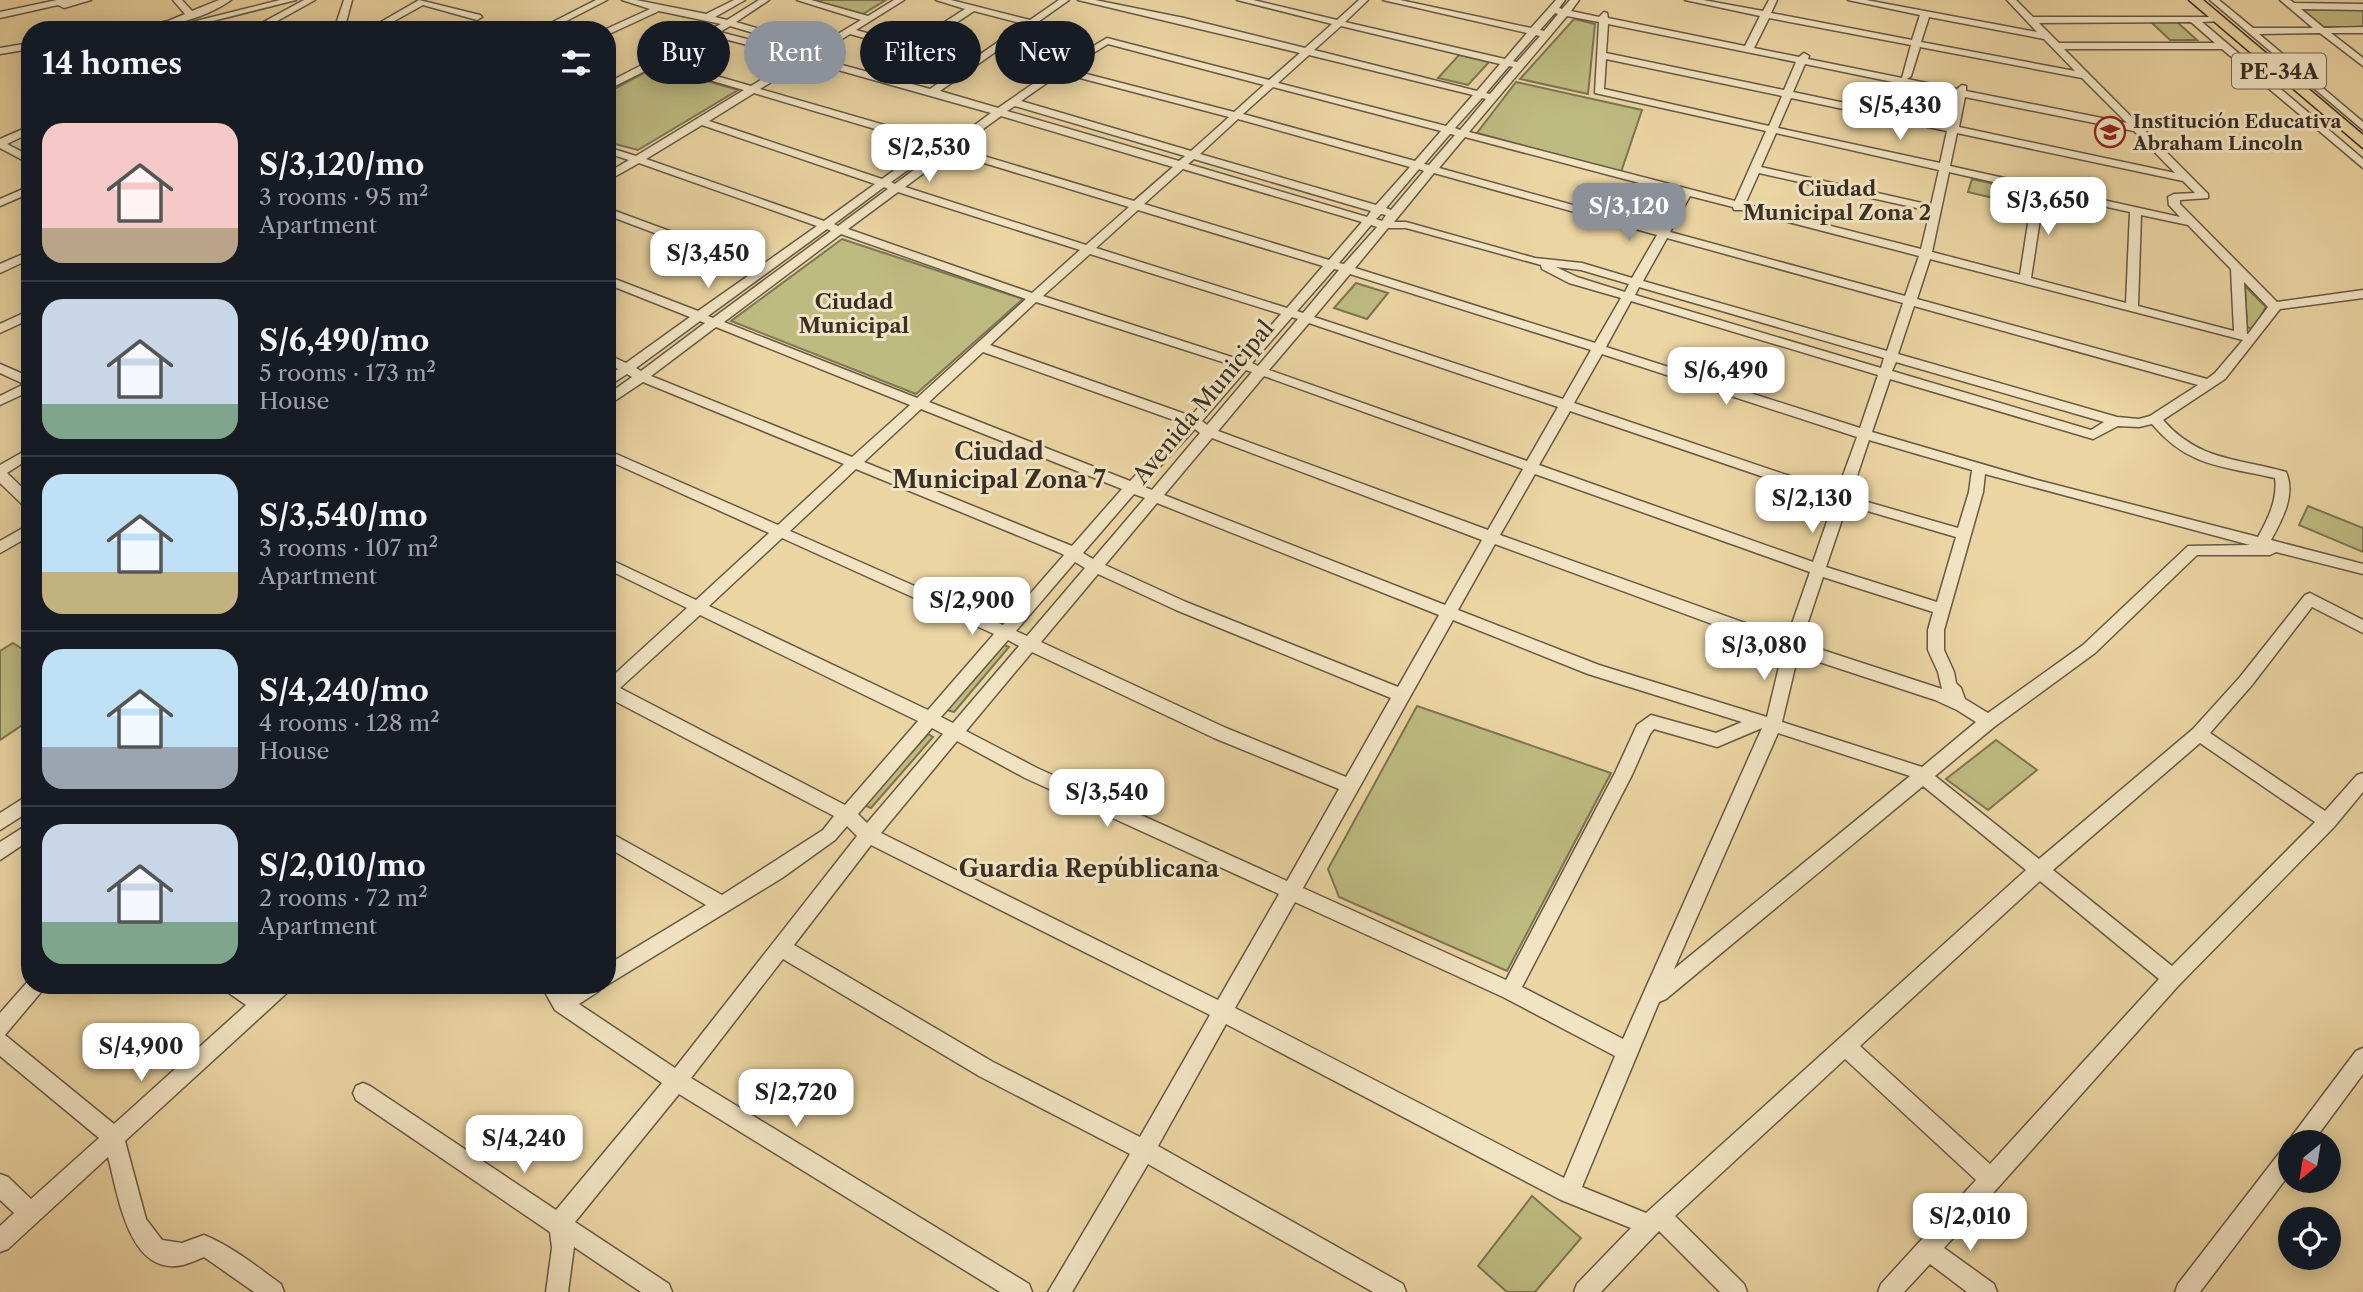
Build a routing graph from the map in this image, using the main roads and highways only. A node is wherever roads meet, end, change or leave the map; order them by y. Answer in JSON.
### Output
{"nodes":[{"id":1,"x":2195,"y":0,"type":"edge"},
{"id":2,"x":2363,"y":143,"type":"edge"}],
"edges":[{"from":1,"to":2,"type":"highway","number":"PE-34A"}]}
